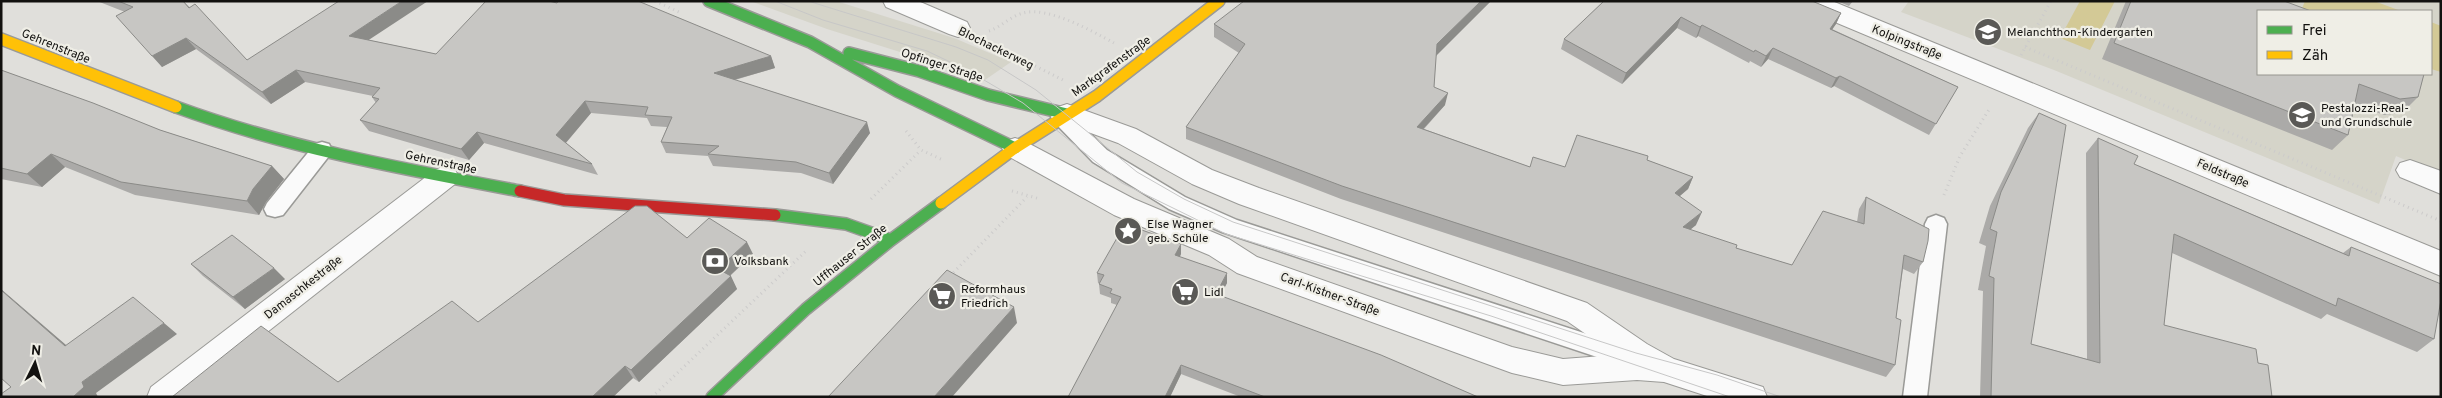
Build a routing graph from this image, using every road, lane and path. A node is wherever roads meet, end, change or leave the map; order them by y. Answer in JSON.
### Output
{"nodes":[{"id":1,"x":709,"y":1,"type":"edge"},
{"id":2,"x":895,"y":1,"type":"edge"},
{"id":3,"x":1219,"y":1,"type":"edge"},
{"id":4,"x":1808,"y":1,"type":"edge"},
{"id":5,"x":2051,"y":1,"type":"edge"},
{"id":6,"x":966,"y":31,"type":"junction"},
{"id":7,"x":1,"y":39,"type":"edge"},
{"id":8,"x":810,"y":42,"type":"junction"},
{"id":9,"x":2025,"y":47,"type":"junction"},
{"id":10,"x":1143,"y":60,"type":"junction"},
{"id":11,"x":2006,"y":83,"type":"junction"},
{"id":12,"x":1097,"y":96,"type":"junction"},
{"id":13,"x":1064,"y":115,"type":"junction"},
{"id":14,"x":1015,"y":148,"type":"junction"},
{"id":15,"x":322,"y":150,"type":"junction"},
{"id":16,"x":921,"y":150,"type":"dead end"},
{"id":17,"x":2410,"y":170,"type":"dead end"},
{"id":18,"x":445,"y":178,"type":"junction"},
{"id":19,"x":2441,"y":183,"type":"edge"},
{"id":20,"x":1027,"y":197,"type":"dead end"},
{"id":21,"x":275,"y":209,"type":"dead end"},
{"id":22,"x":2441,"y":221,"type":"edge"},
{"id":23,"x":846,"y":224,"type":"junction"},
{"id":24,"x":1936,"y":224,"type":"joint"},
{"id":25,"x":890,"y":240,"type":"junction"},
{"id":26,"x":2441,"y":264,"type":"edge"},
{"id":27,"x":946,"y":280,"type":"edge"},
{"id":28,"x":1665,"y":369,"type":"junction"},
{"id":29,"x":162,"y":397,"type":"edge"},
{"id":30,"x":712,"y":397,"type":"edge"},
{"id":31,"x":1752,"y":397,"type":"edge"},
{"id":32,"x":1915,"y":397,"type":"edge"}],
"edges":[{"from":1,"to":8,"type":"street","name":"Opfinger Straße"},
{"from":2,"to":6,"type":"street","name":"Blochackerweg"},
{"from":3,"to":10,"type":"street","name":"Markgrafenstraße"},
{"from":4,"to":11,"type":"street","name":"Kolpingstraße"},
{"from":5,"to":9,"type":"path"},
{"from":6,"to":10,"type":"path"},
{"from":6,"to":12,"type":"path","name":"Blochackerweg"},
{"from":7,"to":15,"type":"street","name":"Gehrenstraße"},
{"from":8,"to":13,"type":"street","name":"Opfinger Straße"},
{"from":8,"to":14,"type":"street","name":"Opfinger Straße"},
{"from":9,"to":11,"type":"path"},
{"from":9,"to":22,"type":"path"},
{"from":10,"to":12,"type":"street","name":"Markgrafenstraße"},
{"from":11,"to":24,"type":"path"},
{"from":11,"to":26,"type":"street","name":"Feldstraße"},
{"from":12,"to":13,"type":"street","name":"Markgrafenstraße"},
{"from":13,"to":14,"type":"street","name":"Markgrafenstraße"},
{"from":13,"to":28,"type":"street","name":"Carl-Kistner-Straße"},
{"from":14,"to":25,"type":"street","name":"Uffhauser Straße"},
{"from":14,"to":28,"type":"street","name":"Carl-Kistner-Straße"},
{"from":15,"to":18,"type":"street","name":"Gehrenstraße"},
{"from":15,"to":21,"type":"lane"},
{"from":16,"to":23,"type":"path"},
{"from":17,"to":19,"type":"street"},
{"from":18,"to":23,"type":"street","name":"Gehrenstraße"},
{"from":18,"to":29,"type":"street","name":"Damaschkestraße"},
{"from":20,"to":27,"type":"path"},
{"from":23,"to":25,"type":"street","name":"Gehrenstraße"},
{"from":24,"to":32,"type":"lane"},
{"from":25,"to":30,"type":"street","name":"Uffhauser Straße"},
{"from":28,"to":31,"type":"street","name":"Carl-Kistner-Straße"}]}
